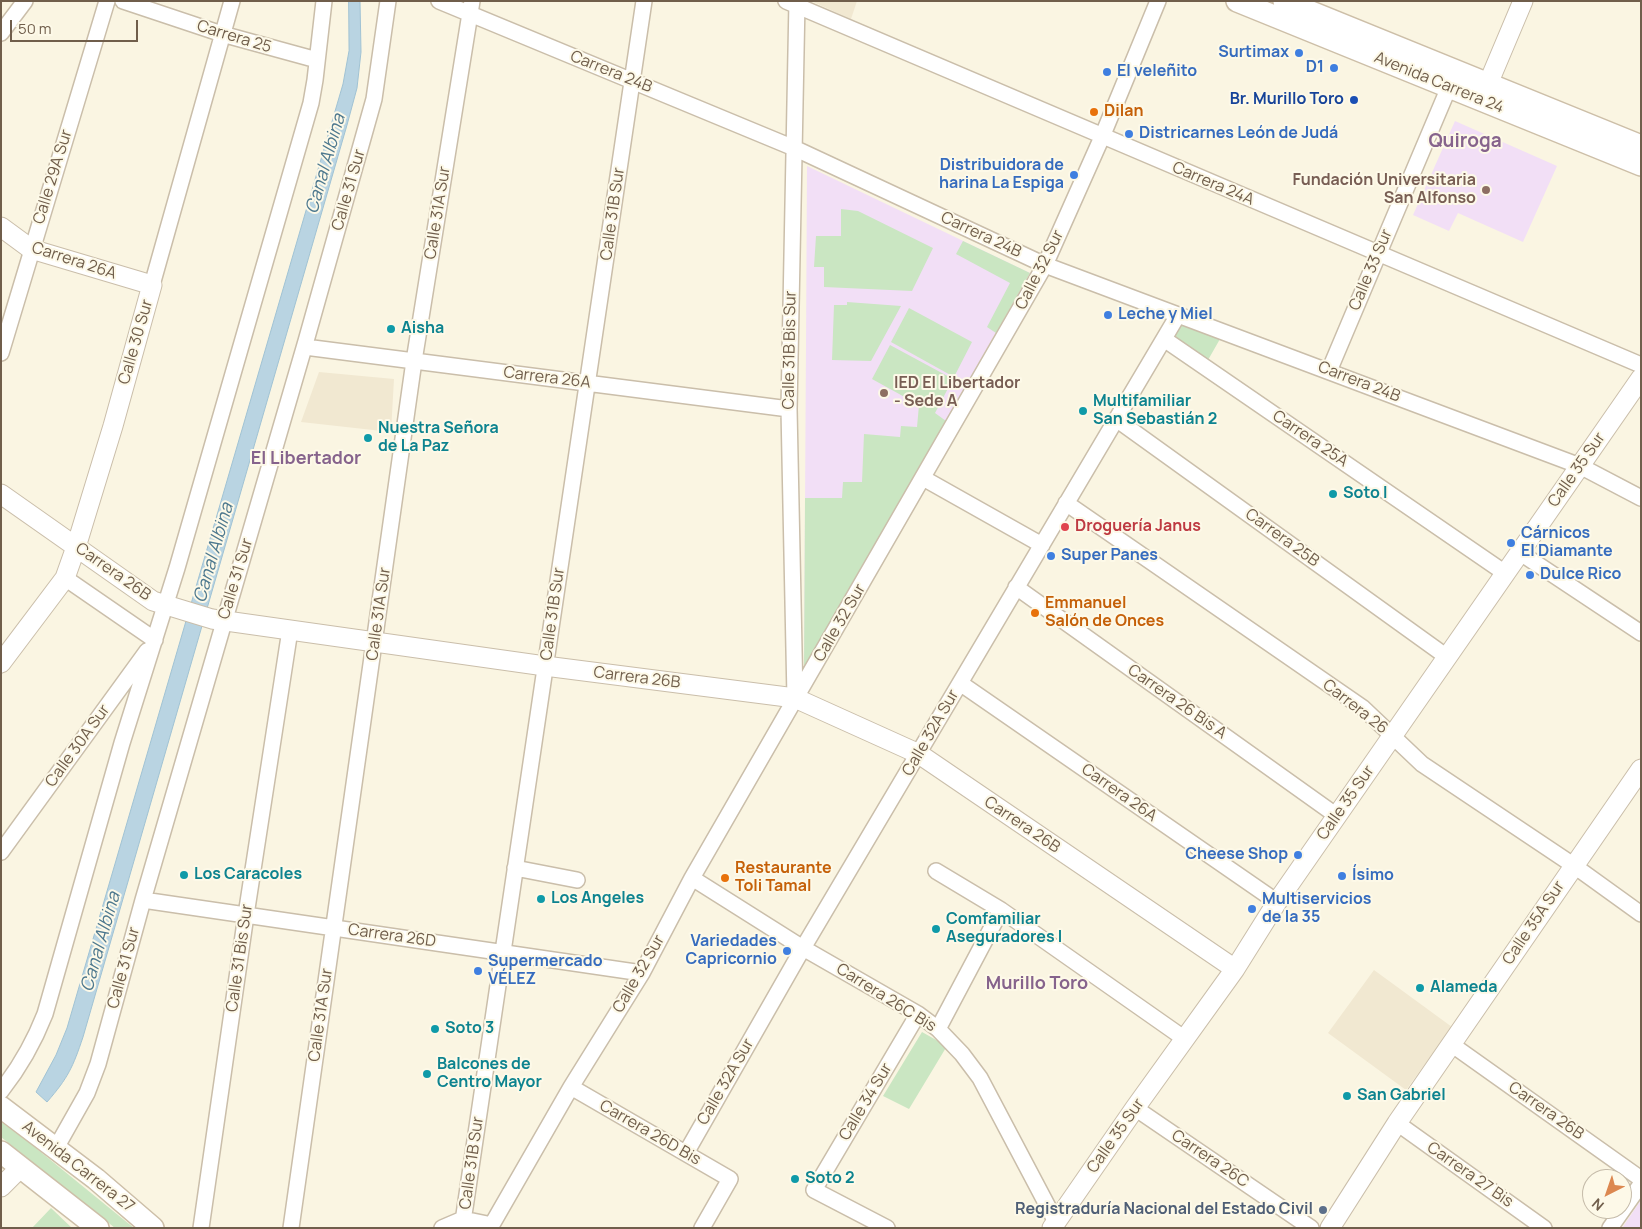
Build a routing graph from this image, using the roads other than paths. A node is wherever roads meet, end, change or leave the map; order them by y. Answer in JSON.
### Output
{"nodes":[{"id":1,"x":25,"y":1,"type":"edge"},
{"id":2,"x":107,"y":1,"type":"edge"},
{"id":3,"x":123,"y":1,"type":"edge"},
{"id":4,"x":232,"y":1,"type":"edge"},
{"id":5,"x":324,"y":1,"type":"edge"},
{"id":6,"x":388,"y":1,"type":"edge"},
{"id":7,"x":439,"y":1,"type":"edge"},
{"id":8,"x":644,"y":1,"type":"edge"},
{"id":9,"x":1158,"y":1,"type":"edge"},
{"id":10,"x":1237,"y":1,"type":"edge"},
{"id":11,"x":1284,"y":1,"type":"edge"},
{"id":12,"x":1523,"y":1,"type":"edge"},
{"id":13,"x":793,"y":3,"type":"edge"},
{"id":14,"x":471,"y":8,"type":"edge"},
{"id":15,"x":1,"y":33,"type":"edge"},
{"id":16,"x":222,"y":34,"type":"junction"},
{"id":17,"x":317,"y":60,"type":"junction"},
{"id":18,"x":633,"y":80,"type":"junction"},
{"id":19,"x":1488,"y":84,"type":"junction"},
{"id":20,"x":1449,"y":87,"type":"junction"},
{"id":21,"x":1102,"y":137,"type":"junction"},
{"id":22,"x":1641,"y":146,"type":"edge"},
{"id":23,"x":794,"y":148,"type":"junction"},
{"id":24,"x":1641,"y":165,"type":"edge"},
{"id":25,"x":1,"y":227,"type":"edge"},
{"id":26,"x":31,"y":249,"type":"junction"},
{"id":27,"x":1378,"y":253,"type":"junction"},
{"id":28,"x":1046,"y":265,"type":"junction"},
{"id":29,"x":152,"y":285,"type":"junction"},
{"id":30,"x":1178,"y":314,"type":"junction"},
{"id":31,"x":1164,"y":339,"type":"junction"},
{"id":32,"x":305,"y":347,"type":"junction"},
{"id":33,"x":1,"y":353,"type":"edge"},
{"id":34,"x":414,"y":361,"type":"junction"},
{"id":35,"x":1641,"y":365,"type":"edge"},
{"id":36,"x":1329,"y":371,"type":"junction"},
{"id":37,"x":1641,"y":378,"type":"edge"},
{"id":38,"x":588,"y":384,"type":"junction"},
{"id":39,"x":789,"y":409,"type":"junction"},
{"id":40,"x":1116,"y":419,"type":"junction"},
{"id":41,"x":1580,"y":466,"type":"junction"},
{"id":42,"x":923,"y":478,"type":"junction"},
{"id":43,"x":1,"y":494,"type":"edge"},
{"id":44,"x":1641,"y":498,"type":"edge"},
{"id":45,"x":1066,"y":504,"type":"junction"},
{"id":46,"x":1042,"y":545,"type":"junction"},
{"id":47,"x":76,"y":547,"type":"junction"},
{"id":48,"x":1519,"y":552,"type":"junction"},
{"id":49,"x":1506,"y":573,"type":"junction"},
{"id":50,"x":65,"y":578,"type":"junction"},
{"id":51,"x":1016,"y":588,"type":"junction"},
{"id":52,"x":174,"y":608,"type":"junction"},
{"id":53,"x":218,"y":620,"type":"junction"},
{"id":54,"x":290,"y":630,"type":"junction"},
{"id":55,"x":1641,"y":633,"type":"edge"},
{"id":56,"x":155,"y":640,"type":"junction"},
{"id":57,"x":375,"y":642,"type":"junction"},
{"id":58,"x":1447,"y":657,"type":"junction"},
{"id":59,"x":1,"y":663,"type":"edge"},
{"id":60,"x":545,"y":666,"type":"junction"},
{"id":61,"x":960,"y":683,"type":"junction"},
{"id":62,"x":795,"y":698,"type":"junction"},
{"id":63,"x":1392,"y":736,"type":"junction"},
{"id":64,"x":919,"y":754,"type":"junction"},
{"id":65,"x":1641,"y":768,"type":"edge"},
{"id":66,"x":1337,"y":816,"type":"junction"},
{"id":67,"x":1,"y":852,"type":"edge"},
{"id":68,"x":1573,"y":866,"type":"junction"},
{"id":69,"x":516,"y":868,"type":"junction"},
{"id":70,"x":936,"y":871,"type":"dead end"},
{"id":71,"x":692,"y":878,"type":"junction"},
{"id":72,"x":577,"y":880,"type":"dead end"},
{"id":73,"x":143,"y":900,"type":"junction"},
{"id":74,"x":1278,"y":902,"type":"junction"},
{"id":75,"x":1001,"y":910,"type":"junction"},
{"id":76,"x":1641,"y":914,"type":"edge"},
{"id":77,"x":246,"y":915,"type":"junction"},
{"id":78,"x":334,"y":928,"type":"junction"},
{"id":79,"x":803,"y":948,"type":"junction"},
{"id":80,"x":503,"y":953,"type":"junction"},
{"id":81,"x":1235,"y":969,"type":"junction"},
{"id":82,"x":642,"y":973,"type":"junction"},
{"id":83,"x":918,"y":1014,"type":"junction"},
{"id":84,"x":938,"y":1029,"type":"junction"},
{"id":85,"x":1184,"y":1039,"type":"junction"},
{"id":86,"x":1451,"y":1044,"type":"junction"},
{"id":87,"x":571,"y":1087,"type":"junction"},
{"id":88,"x":1,"y":1091,"type":"edge"},
{"id":89,"x":1,"y":1107,"type":"edge"},
{"id":90,"x":1135,"y":1108,"type":"junction"},
{"id":91,"x":1397,"y":1123,"type":"junction"},
{"id":92,"x":56,"y":1148,"type":"junction"},
{"id":93,"x":1,"y":1152,"type":"edge"},
{"id":94,"x":686,"y":1153,"type":"junction"},
{"id":95,"x":21,"y":1167,"type":"junction"},
{"id":96,"x":1641,"y":1178,"type":"edge"},
{"id":97,"x":1641,"y":1184,"type":"edge"},
{"id":98,"x":1,"y":1187,"type":"edge"},
{"id":99,"x":463,"y":1223,"type":"edge"},
{"id":100,"x":1054,"y":1225,"type":"edge"},
{"id":101,"x":491,"y":1226,"type":"edge"},
{"id":102,"x":98,"y":1228,"type":"edge"},
{"id":103,"x":153,"y":1228,"type":"edge"},
{"id":104,"x":201,"y":1228,"type":"edge"},
{"id":105,"x":291,"y":1228,"type":"edge"},
{"id":106,"x":442,"y":1228,"type":"edge"},
{"id":107,"x":702,"y":1228,"type":"edge"},
{"id":108,"x":887,"y":1228,"type":"edge"},
{"id":109,"x":1311,"y":1228,"type":"edge"},
{"id":110,"x":1330,"y":1228,"type":"edge"},
{"id":111,"x":1544,"y":1228,"type":"edge"},
{"id":112,"x":1610,"y":1228,"type":"edge"}],
"edges":[{"from":1,"to":15,"type":"street"},
{"from":2,"to":26,"type":"street","name":"Calle 29A Sur"},
{"from":3,"to":16,"type":"street","name":"Carrera 25"},
{"from":4,"to":16,"type":"street","name":"Calle 30 Sur"},
{"from":5,"to":17,"type":"street"},
{"from":6,"to":32,"type":"street","name":"Calle 31 Sur"},
{"from":7,"to":14,"type":"street","name":"Carrera 24B"},
{"from":8,"to":18,"type":"street","name":"Calle 31B Sur"},
{"from":9,"to":21,"type":"street","name":"Calle 32 Sur"},
{"from":10,"to":20,"type":"main road","name":"Avenida Carrera 24"},
{"from":11,"to":19,"type":"main road","name":"Avenida Carrera 24"},
{"from":12,"to":19,"type":"street"},
{"from":13,"to":21,"type":"street","name":"Carrera 24A"},
{"from":13,"to":23,"type":"street","name":"Calle 31B Bis Sur"},
{"from":14,"to":18,"type":"street","name":"Carrera 24B"},
{"from":14,"to":34,"type":"street","name":"Calle 31A Sur"},
{"from":16,"to":17,"type":"street","name":"Carrera 25"},
{"from":16,"to":29,"type":"street","name":"Calle 30 Sur"},
{"from":17,"to":52,"type":"street"},
{"from":18,"to":23,"type":"street","name":"Carrera 24B"},
{"from":18,"to":38,"type":"street","name":"Calle 31B Sur"},
{"from":19,"to":22,"type":"main road","name":"Avenida Carrera 24"},
{"from":20,"to":24,"type":"main road","name":"Avenida Carrera 24"},
{"from":20,"to":27,"type":"street","name":"Calle 33 Sur"},
{"from":21,"to":27,"type":"street","name":"Carrera 24A"},
{"from":21,"to":28,"type":"street","name":"Calle 32 Sur"},
{"from":23,"to":28,"type":"street","name":"Carrera 24B"},
{"from":23,"to":39,"type":"street","name":"Calle 31B Bis Sur"},
{"from":25,"to":26,"type":"street","name":"Carrera 26A"},
{"from":26,"to":29,"type":"street","name":"Carrera 26A"},
{"from":26,"to":33,"type":"street","name":"Calle 29A Sur"},
{"from":27,"to":35,"type":"street","name":"Carrera 24A"},
{"from":27,"to":36,"type":"street","name":"Calle 33 Sur"},
{"from":28,"to":30,"type":"street","name":"Carrera 24B"},
{"from":28,"to":42,"type":"street","name":"Calle 32 Sur"},
{"from":29,"to":47,"type":"street","name":"Calle 30 Sur"},
{"from":30,"to":31,"type":"street","name":"Calle 32A Sur"},
{"from":30,"to":36,"type":"street","name":"Carrera 24B"},
{"from":31,"to":40,"type":"street","name":"Calle 32A Sur"},
{"from":31,"to":49,"type":"street","name":"Carrera 25A"},
{"from":32,"to":34,"type":"street","name":"Carrera 26A"},
{"from":32,"to":53,"type":"street","name":"Calle 31 Sur"},
{"from":34,"to":38,"type":"street","name":"Carrera 26A"},
{"from":34,"to":57,"type":"street","name":"Calle 31A Sur"},
{"from":36,"to":41,"type":"street","name":"Carrera 24B"},
{"from":37,"to":41,"type":"street","name":"Calle 35 Sur"},
{"from":38,"to":39,"type":"street","name":"Carrera 26A"},
{"from":38,"to":60,"type":"street","name":"Calle 31B Sur"},
{"from":39,"to":62,"type":"street","name":"Calle 31B Bis Sur"},
{"from":40,"to":45,"type":"street","name":"Calle 32A Sur"},
{"from":40,"to":58,"type":"street","name":"Carrera 25B"},
{"from":41,"to":44,"type":"street","name":"Carrera 24B"},
{"from":41,"to":48,"type":"street","name":"Calle 35 Sur"},
{"from":42,"to":46,"type":"street"},
{"from":42,"to":62,"type":"street","name":"Calle 32 Sur"},
{"from":43,"to":47,"type":"street","name":"Carrera 26B"},
{"from":45,"to":46,"type":"street","name":"Calle 32A Sur"},
{"from":45,"to":63,"type":"street","name":"Carrera 26"},
{"from":46,"to":51,"type":"street","name":"Calle 32A Sur"},
{"from":47,"to":50,"type":"street","name":"Calle 30 Sur"},
{"from":47,"to":52,"type":"street","name":"Carrera 26B"},
{"from":48,"to":49,"type":"street","name":"Calle 35 Sur"},
{"from":48,"to":55,"type":"street"},
{"from":49,"to":58,"type":"street","name":"Calle 35 Sur"},
{"from":50,"to":56,"type":"street"},
{"from":50,"to":59,"type":"street","name":"Calle 30 Sur"},
{"from":51,"to":61,"type":"street","name":"Calle 32A Sur"},
{"from":51,"to":66,"type":"street","name":"Carrera 26 Bis A"},
{"from":52,"to":53,"type":"street","name":"Carrera 26B"},
{"from":52,"to":56,"type":"street"},
{"from":53,"to":54,"type":"street","name":"Carrera 26B"},
{"from":53,"to":73,"type":"street","name":"Calle 31 Sur"},
{"from":54,"to":57,"type":"street","name":"Carrera 26B"},
{"from":54,"to":77,"type":"street","name":"Calle 31 Bis Sur"},
{"from":56,"to":67,"type":"street","name":"Calle 30A Sur"},
{"from":56,"to":88,"type":"street"},
{"from":57,"to":60,"type":"street","name":"Carrera 26B"},
{"from":57,"to":78,"type":"street","name":"Calle 31A Sur"},
{"from":58,"to":63,"type":"street","name":"Calle 35 Sur"},
{"from":60,"to":62,"type":"street","name":"Carrera 26B"},
{"from":60,"to":69,"type":"street","name":"Calle 31B Sur"},
{"from":61,"to":64,"type":"street","name":"Calle 32A Sur"},
{"from":61,"to":74,"type":"street","name":"Carrera 26A"},
{"from":62,"to":64,"type":"street","name":"Carrera 26B"},
{"from":62,"to":71,"type":"street","name":"Calle 32 Sur"},
{"from":63,"to":66,"type":"street","name":"Calle 35 Sur"},
{"from":63,"to":68,"type":"street","name":"Carrera 26"},
{"from":64,"to":79,"type":"street","name":"Calle 32A Sur"},
{"from":64,"to":81,"type":"street","name":"Carrera 26B"},
{"from":65,"to":68,"type":"street","name":"Calle 35A Sur"},
{"from":66,"to":74,"type":"street","name":"Calle 35 Sur"},
{"from":68,"to":76,"type":"street","name":"Carrera 26"},
{"from":68,"to":86,"type":"street","name":"Calle 35A Sur"},
{"from":69,"to":72,"type":"street"},
{"from":69,"to":80,"type":"street","name":"Calle 31B Sur"},
{"from":70,"to":75,"type":"street"},
{"from":71,"to":79,"type":"street","name":"Carrera 26C Bis"},
{"from":71,"to":82,"type":"street","name":"Calle 32 Sur"},
{"from":73,"to":77,"type":"street","name":"Carrera 26D"},
{"from":73,"to":92,"type":"street","name":"Calle 31 Sur"},
{"from":74,"to":81,"type":"street","name":"Calle 35 Sur"},
{"from":75,"to":84,"type":"street"},
{"from":75,"to":85,"type":"street"},
{"from":77,"to":78,"type":"street","name":"Carrera 26D"},
{"from":77,"to":104,"type":"street","name":"Calle 31 Bis Sur"},
{"from":78,"to":80,"type":"street","name":"Carrera 26D"},
{"from":78,"to":105,"type":"street","name":"Calle 31A Sur"},
{"from":79,"to":83,"type":"street","name":"Carrera 26C Bis"},
{"from":79,"to":94,"type":"street","name":"Calle 32A Sur"},
{"from":80,"to":82,"type":"street","name":"Carrera 26D"},
{"from":80,"to":99,"type":"street","name":"Calle 31B Sur"},
{"from":81,"to":85,"type":"street","name":"Calle 35 Sur"},
{"from":82,"to":87,"type":"street","name":"Calle 32 Sur"},
{"from":83,"to":84,"type":"street","name":"Carrera 26C Bis"},
{"from":83,"to":108,"type":"street","name":"Calle 34 Sur"},
{"from":84,"to":100,"type":"street","name":"Carrera 26C Bis"},
{"from":85,"to":90,"type":"street","name":"Calle 35 Sur"},
{"from":86,"to":91,"type":"street","name":"Calle 35A Sur"},
{"from":86,"to":96,"type":"street","name":"Carrera 26B"},
{"from":87,"to":94,"type":"street","name":"Carrera 26D Bis"},
{"from":87,"to":101,"type":"street","name":"Calle 32 Sur"},
{"from":89,"to":92,"type":"main road","name":"Avenida Carrera 27"},
{"from":90,"to":100,"type":"street","name":"Calle 35 Sur"},
{"from":90,"to":109,"type":"street","name":"Carrera 26C"},
{"from":91,"to":110,"type":"street","name":"Calle 35A Sur"},
{"from":91,"to":111,"type":"street","name":"Carrera 27 Bis"},
{"from":92,"to":103,"type":"main road","name":"Avenida Carrera 27"},
{"from":93,"to":95,"type":"main road"},
{"from":94,"to":107,"type":"street","name":"Carrera 26D Bis"},
{"from":95,"to":98,"type":"street"},
{"from":95,"to":102,"type":"main road"},
{"from":97,"to":112,"type":"street"},
{"from":99,"to":101,"type":"street"},
{"from":99,"to":106,"type":"street"}]}
